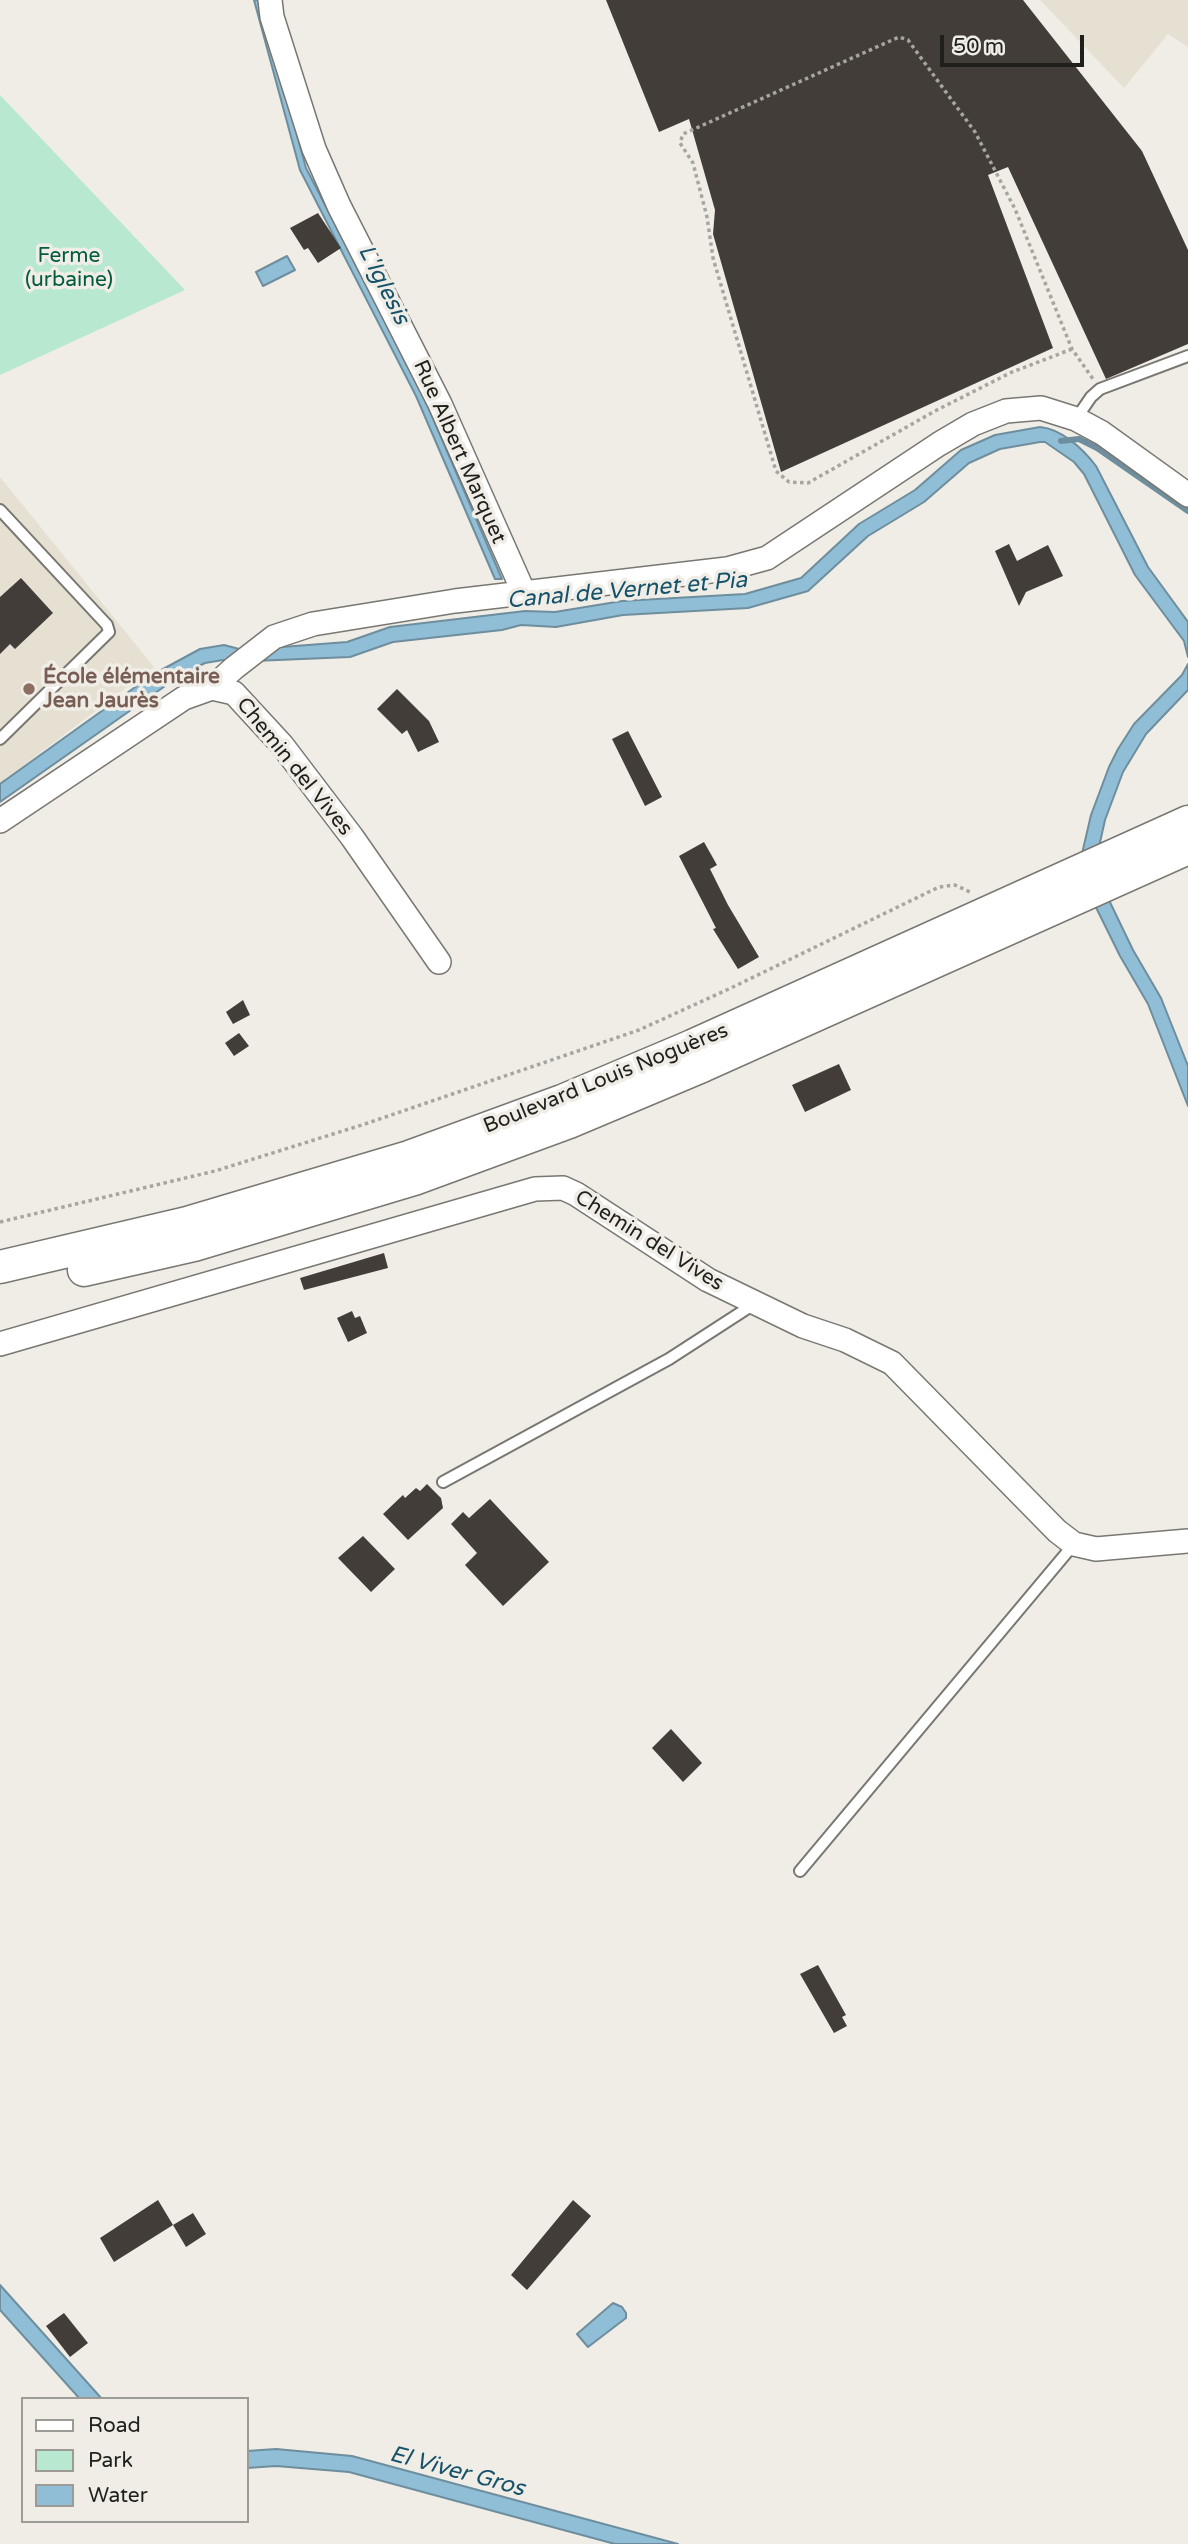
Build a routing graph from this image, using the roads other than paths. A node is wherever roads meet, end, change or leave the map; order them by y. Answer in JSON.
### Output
{"nodes":[{"id":1,"x":270,"y":0,"type":"edge"},
{"id":2,"x":1188,"y":356,"type":"edge"},
{"id":3,"x":1076,"y":419,"type":"junction"},
{"id":4,"x":1188,"y":495,"type":"edge"},
{"id":5,"x":0,"y":510,"type":"edge"},
{"id":6,"x":524,"y":593,"type":"junction"},
{"id":7,"x":212,"y":688,"type":"junction"},
{"id":8,"x":0,"y":739,"type":"edge"},
{"id":9,"x":0,"y":821,"type":"edge"},
{"id":10,"x":1188,"y":822,"type":"edge"},
{"id":11,"x":1188,"y":848,"type":"edge"},
{"id":12,"x":1111,"y":870,"type":"junction"},
{"id":13,"x":1067,"y":889,"type":"junction"},
{"id":14,"x":439,"y":962,"type":"dead end"},
{"id":15,"x":0,"y":1267,"type":"edge"},
{"id":16,"x":0,"y":1287,"type":"edge"},
{"id":17,"x":754,"y":1304,"type":"junction"},
{"id":18,"x":0,"y":1344,"type":"edge"},
{"id":19,"x":443,"y":1482,"type":"dead end"},
{"id":20,"x":1188,"y":1541,"type":"edge"},
{"id":21,"x":1073,"y":1544,"type":"junction"},
{"id":22,"x":800,"y":1871,"type":"dead end"}],
"edges":[{"from":1,"to":6,"type":"street","name":"Rue Albert Marquet"},
{"from":2,"to":3,"type":"lane"},
{"from":3,"to":4,"type":"street"},
{"from":3,"to":6,"type":"street"},
{"from":5,"to":8,"type":"lane"},
{"from":6,"to":7,"type":"street"},
{"from":7,"to":9,"type":"street","name":"Chemin del Vives"},
{"from":7,"to":14,"type":"street","name":"Chemin del Vives"},
{"from":10,"to":12,"type":"main road","name":"Boulevard Louis Noguères"},
{"from":11,"to":12,"type":"main road","name":"Boulevard Louis Noguères"},
{"from":12,"to":13,"type":"main road","name":"Boulevard Louis Noguères"},
{"from":13,"to":15,"type":"main road","name":"Boulevard Louis Noguères"},
{"from":13,"to":16,"type":"main road","name":"Boulevard Louis Noguères"},
{"from":17,"to":18,"type":"street","name":"Chemin del Vives"},
{"from":17,"to":19,"type":"lane"},
{"from":17,"to":21,"type":"street","name":"Chemin del Vives"},
{"from":20,"to":21,"type":"street"},
{"from":21,"to":22,"type":"lane"}]}
